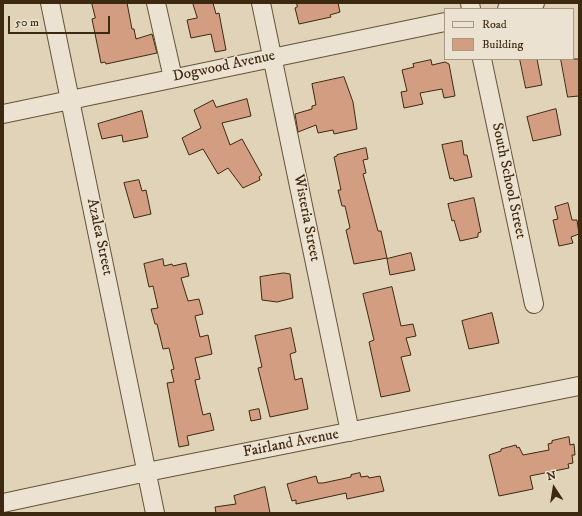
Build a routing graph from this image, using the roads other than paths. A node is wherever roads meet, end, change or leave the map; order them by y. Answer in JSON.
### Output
{"nodes":[{"id":1,"x":50,"y":3,"type":"edge"},
{"id":2,"x":156,"y":3,"type":"edge"},
{"id":3,"x":261,"y":3,"type":"edge"},
{"id":4,"x":535,"y":3,"type":"edge"},
{"id":5,"x":512,"y":8,"type":"edge"},
{"id":6,"x":444,"y":22,"type":"edge"},
{"id":7,"x":272,"y":57,"type":"junction"},
{"id":8,"x":482,"y":60,"type":"edge"},
{"id":9,"x":173,"y":78,"type":"junction"},
{"id":10,"x":71,"y":100,"type":"junction"},
{"id":11,"x":3,"y":114,"type":"edge"},
{"id":12,"x":534,"y":304,"type":"dead end"},
{"id":13,"x":579,"y":386,"type":"edge"},
{"id":14,"x":350,"y":432,"type":"junction"},
{"id":15,"x":147,"y":472,"type":"junction"},
{"id":16,"x":3,"y":503,"type":"edge"},
{"id":17,"x":155,"y":513,"type":"edge"}],
"edges":[{"from":1,"to":10,"type":"street","name":"Azalea Street"},
{"from":2,"to":9,"type":"street"},
{"from":3,"to":7,"type":"street","name":"Wisteria Street"},
{"from":4,"to":5,"type":"street"},
{"from":6,"to":7,"type":"street","name":"Dogwood Avenue"},
{"from":7,"to":9,"type":"street","name":"Dogwood Avenue"},
{"from":7,"to":14,"type":"street","name":"Wisteria Street"},
{"from":8,"to":12,"type":"street","name":"South School Street"},
{"from":9,"to":10,"type":"street","name":"Dogwood Avenue"},
{"from":10,"to":11,"type":"street","name":"Dogwood Avenue"},
{"from":10,"to":15,"type":"street","name":"Azalea Street"},
{"from":13,"to":14,"type":"street","name":"Fairland Avenue"},
{"from":14,"to":15,"type":"street","name":"Fairland Avenue"},
{"from":15,"to":16,"type":"street","name":"Fairland Avenue"},
{"from":15,"to":17,"type":"street","name":"Azalea Street"}]}
